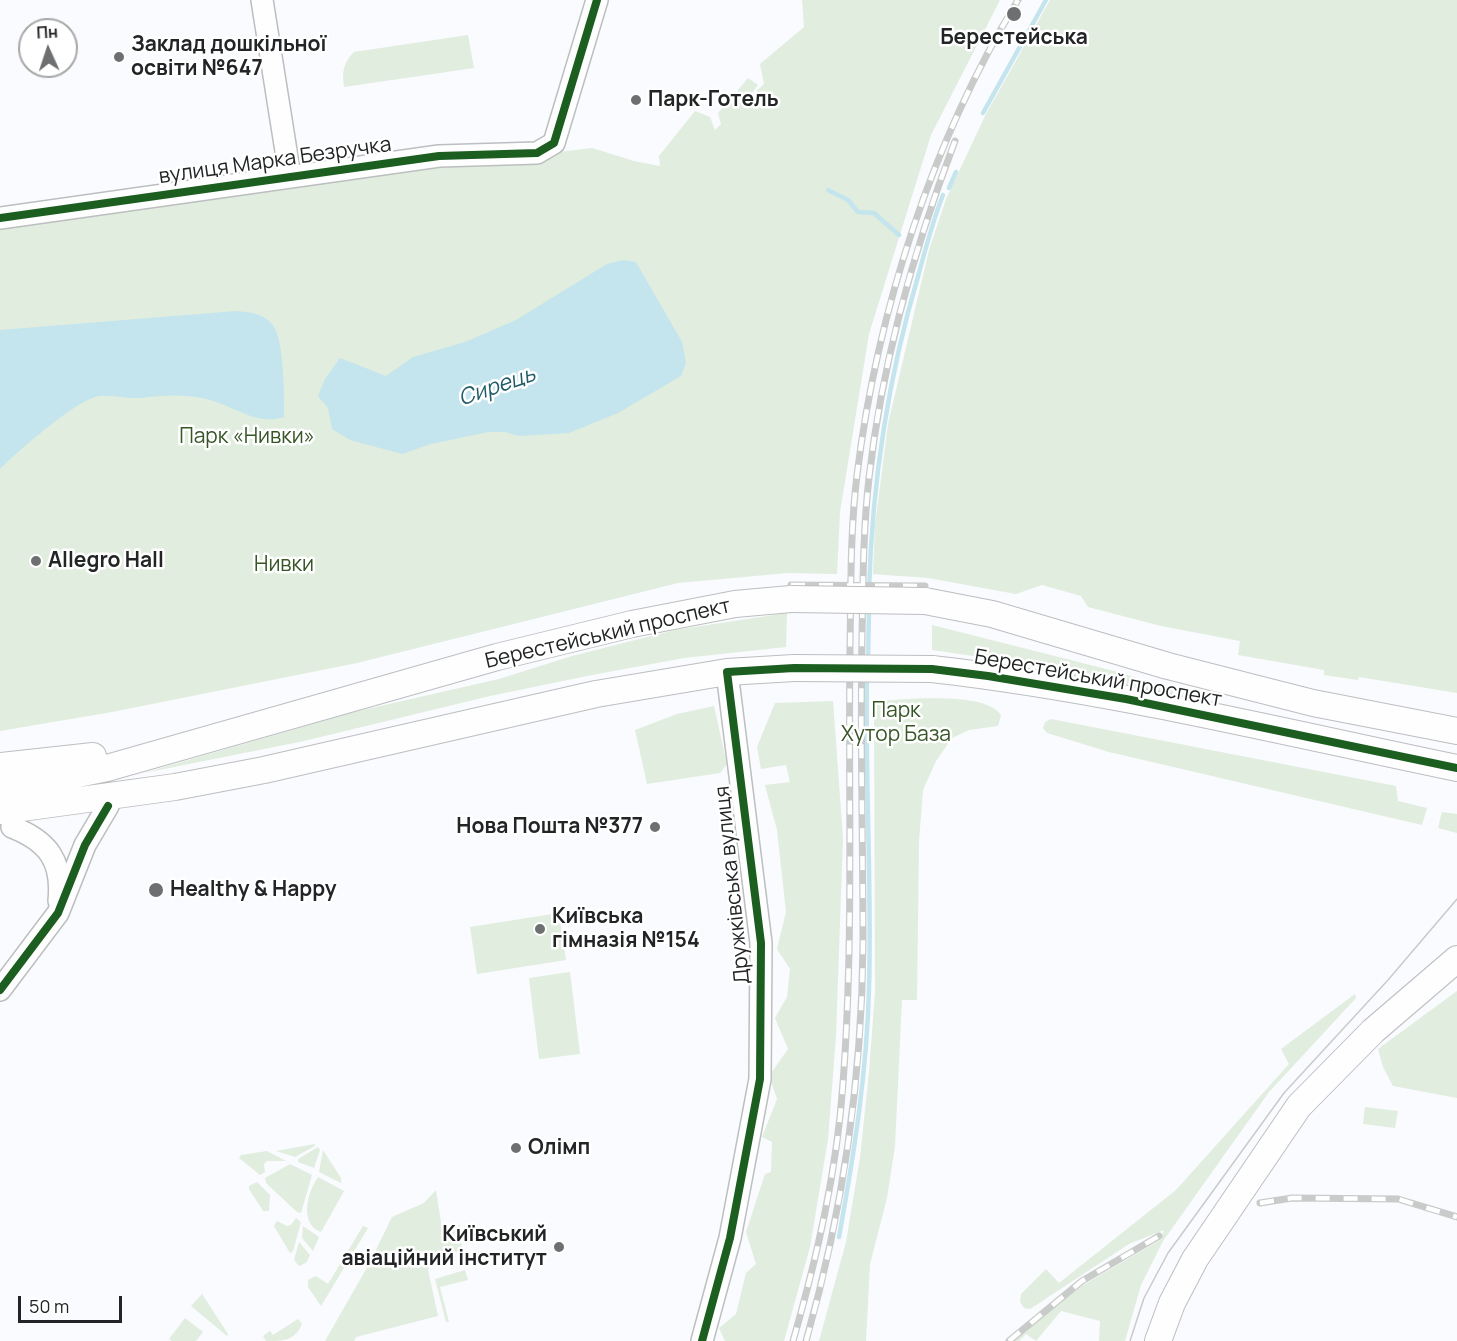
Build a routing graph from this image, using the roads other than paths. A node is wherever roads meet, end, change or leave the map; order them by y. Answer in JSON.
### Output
{"nodes":[{"id":1,"x":262,"y":0,"type":"edge"},
{"id":2,"x":597,"y":0,"type":"edge"},
{"id":3,"x":290,"y":176,"type":"junction"},
{"id":4,"x":0,"y":218,"type":"edge"},
{"id":5,"x":727,"y":672,"type":"junction"},
{"id":6,"x":1410,"y":722,"type":"junction"},
{"id":7,"x":1457,"y":722,"type":"edge"},
{"id":8,"x":1457,"y":731,"type":"edge"},
{"id":9,"x":186,"y":745,"type":"junction"},
{"id":10,"x":0,"y":766,"type":"edge"},
{"id":11,"x":1457,"y":768,"type":"edge"},
{"id":12,"x":175,"y":787,"type":"junction"},
{"id":13,"x":0,"y":790,"type":"edge"},
{"id":14,"x":108,"y":806,"type":"junction"},
{"id":15,"x":4,"y":822,"type":"edge"},
{"id":16,"x":58,"y":913,"type":"junction"},
{"id":17,"x":1457,"y":958,"type":"edge"},
{"id":18,"x":0,"y":990,"type":"edge"},
{"id":19,"x":702,"y":1341,"type":"edge"},
{"id":20,"x":1158,"y":1341,"type":"edge"}],
"edges":[{"from":1,"to":3,"type":"street"},
{"from":2,"to":3,"type":"street","name":"вулиця Марка Безручка"},
{"from":3,"to":4,"type":"street","name":"вулиця Марка Безручка"},
{"from":5,"to":11,"type":"main road","name":"Берестейський проспект","bridge":true},
{"from":5,"to":12,"type":"main road","name":"Берестейський проспект"},
{"from":5,"to":19,"type":"street","name":"Дружківська вулиця"},
{"from":6,"to":7,"type":"main road"},
{"from":6,"to":8,"type":"main road","name":"Берестейський проспект"},
{"from":6,"to":9,"type":"main road","name":"Берестейський проспект","bridge":true},
{"from":9,"to":10,"type":"main road","name":"Берестейський проспект"},
{"from":9,"to":13,"type":"main road","name":"Берестейський проспект"},
{"from":12,"to":14,"type":"main road","name":"Берестейський проспект"},
{"from":12,"to":15,"type":"main road","name":"Берестейський проспект"},
{"from":14,"to":15,"type":"main road","name":"Берестейський проспект"},
{"from":14,"to":16,"type":"street"},
{"from":15,"to":16,"type":"street"},
{"from":16,"to":18,"type":"street"},
{"from":17,"to":20,"type":"main road"}]}
